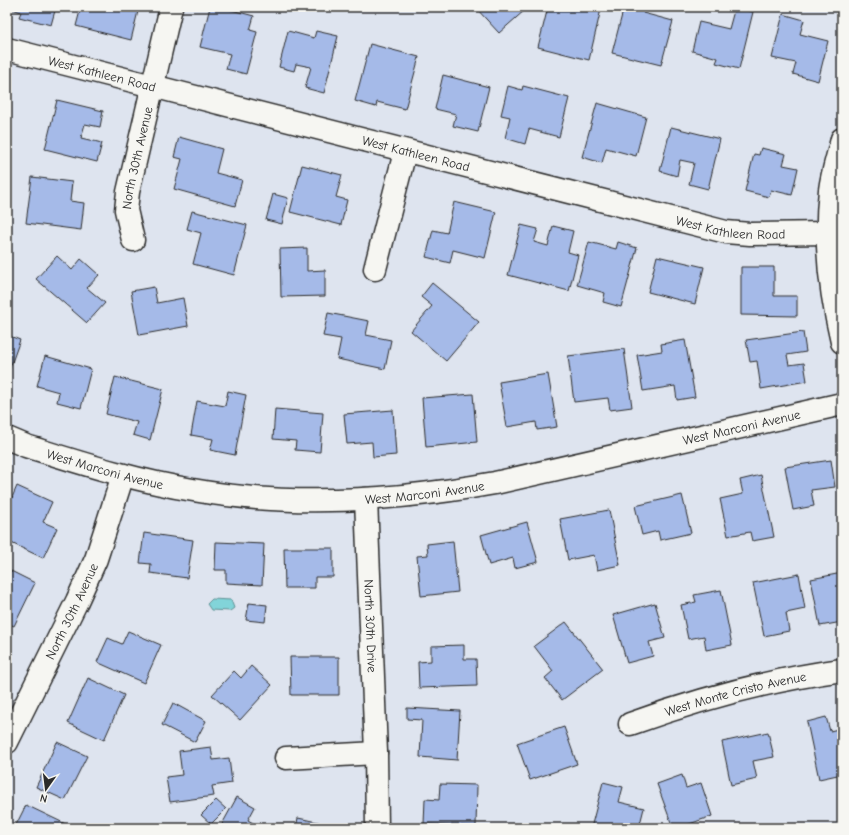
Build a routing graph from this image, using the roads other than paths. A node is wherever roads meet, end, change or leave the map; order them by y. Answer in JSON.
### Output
{"nodes":[{"id":1,"x":171,"y":7,"type":"edge"},
{"id":2,"x":7,"y":49,"type":"edge"},
{"id":3,"x":153,"y":85,"type":"junction"},
{"id":4,"x":842,"y":139,"type":"edge"},
{"id":5,"x":405,"y":152,"type":"junction"},
{"id":6,"x":828,"y":233,"type":"junction"},
{"id":7,"x":133,"y":240,"type":"dead end"},
{"id":8,"x":375,"y":269,"type":"dead end"},
{"id":9,"x":842,"y":342,"type":"edge"},
{"id":10,"x":842,"y":404,"type":"edge"},
{"id":11,"x":7,"y":438,"type":"edge"},
{"id":12,"x":123,"y":475,"type":"junction"},
{"id":13,"x":366,"y":499,"type":"junction"},
{"id":14,"x":842,"y":670,"type":"edge"},
{"id":15,"x":630,"y":724,"type":"dead end"},
{"id":16,"x":7,"y":742,"type":"edge"},
{"id":17,"x":376,"y":753,"type":"junction"},
{"id":18,"x":286,"y":758,"type":"dead end"},
{"id":19,"x":377,"y":828,"type":"edge"}],
"edges":[{"from":1,"to":3,"type":"street","name":"North 30th Avenue"},
{"from":2,"to":3,"type":"street","name":"West Kathleen Road"},
{"from":3,"to":5,"type":"street","name":"West Kathleen Road"},
{"from":3,"to":7,"type":"street","name":"North 30th Avenue"},
{"from":4,"to":6,"type":"street"},
{"from":5,"to":6,"type":"street","name":"West Kathleen Road"},
{"from":5,"to":8,"type":"street"},
{"from":6,"to":9,"type":"street"},
{"from":10,"to":13,"type":"street","name":"West Marconi Avenue"},
{"from":11,"to":12,"type":"street","name":"West Marconi Avenue"},
{"from":12,"to":13,"type":"street","name":"West Marconi Avenue"},
{"from":12,"to":16,"type":"street","name":"North 30th Avenue"},
{"from":13,"to":17,"type":"street","name":"North 30th Drive"},
{"from":14,"to":15,"type":"street","name":"West Monte Cristo Avenue"},
{"from":17,"to":18,"type":"street"},
{"from":17,"to":19,"type":"street","name":"North 30th Drive"}]}
